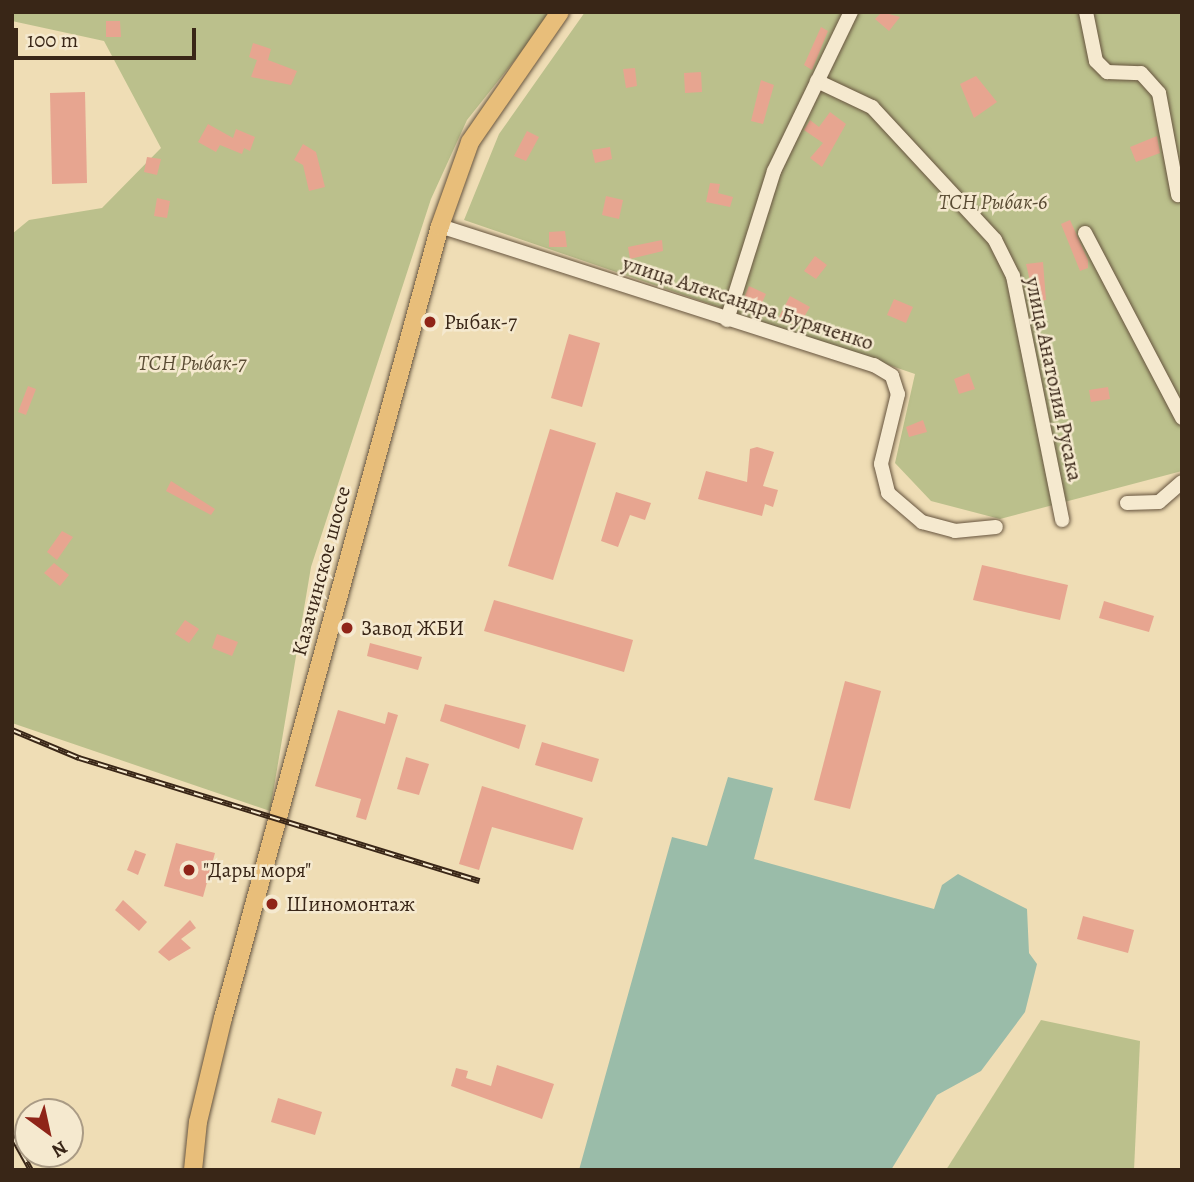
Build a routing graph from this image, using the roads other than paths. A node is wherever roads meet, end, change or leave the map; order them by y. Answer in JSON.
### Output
{"nodes":[{"id":1,"x":560,"y":12,"type":"edge"},
{"id":2,"x":851,"y":12,"type":"edge"},
{"id":3,"x":1087,"y":12,"type":"edge"},
{"id":4,"x":817,"y":81,"type":"junction"},
{"id":5,"x":1178,"y":195,"type":"dead end"},
{"id":6,"x":440,"y":226,"type":"junction"},
{"id":7,"x":1085,"y":233,"type":"dead end"},
{"id":8,"x":727,"y":320,"type":"junction"},
{"id":9,"x":1182,"y":418,"type":"edge"},
{"id":10,"x":1182,"y":482,"type":"edge"},
{"id":11,"x":1127,"y":503,"type":"dead end"},
{"id":12,"x":1062,"y":520,"type":"dead end"},
{"id":13,"x":996,"y":527,"type":"dead end"},
{"id":14,"x":193,"y":1170,"type":"edge"}],
"edges":[{"from":1,"to":6,"type":"main road","name":"Казачинское шоссе"},
{"from":2,"to":4,"type":"street"},
{"from":3,"to":5,"type":"street"},
{"from":4,"to":8,"type":"street"},
{"from":4,"to":12,"type":"street","name":"улица Анатолия Русака"},
{"from":6,"to":8,"type":"street","name":"улица Александра Буряченко"},
{"from":6,"to":14,"type":"main road","name":"Казачинское шоссе"},
{"from":7,"to":9,"type":"street"},
{"from":8,"to":13,"type":"street","name":"улица Александра Буряченко"},
{"from":10,"to":11,"type":"street"}]}
